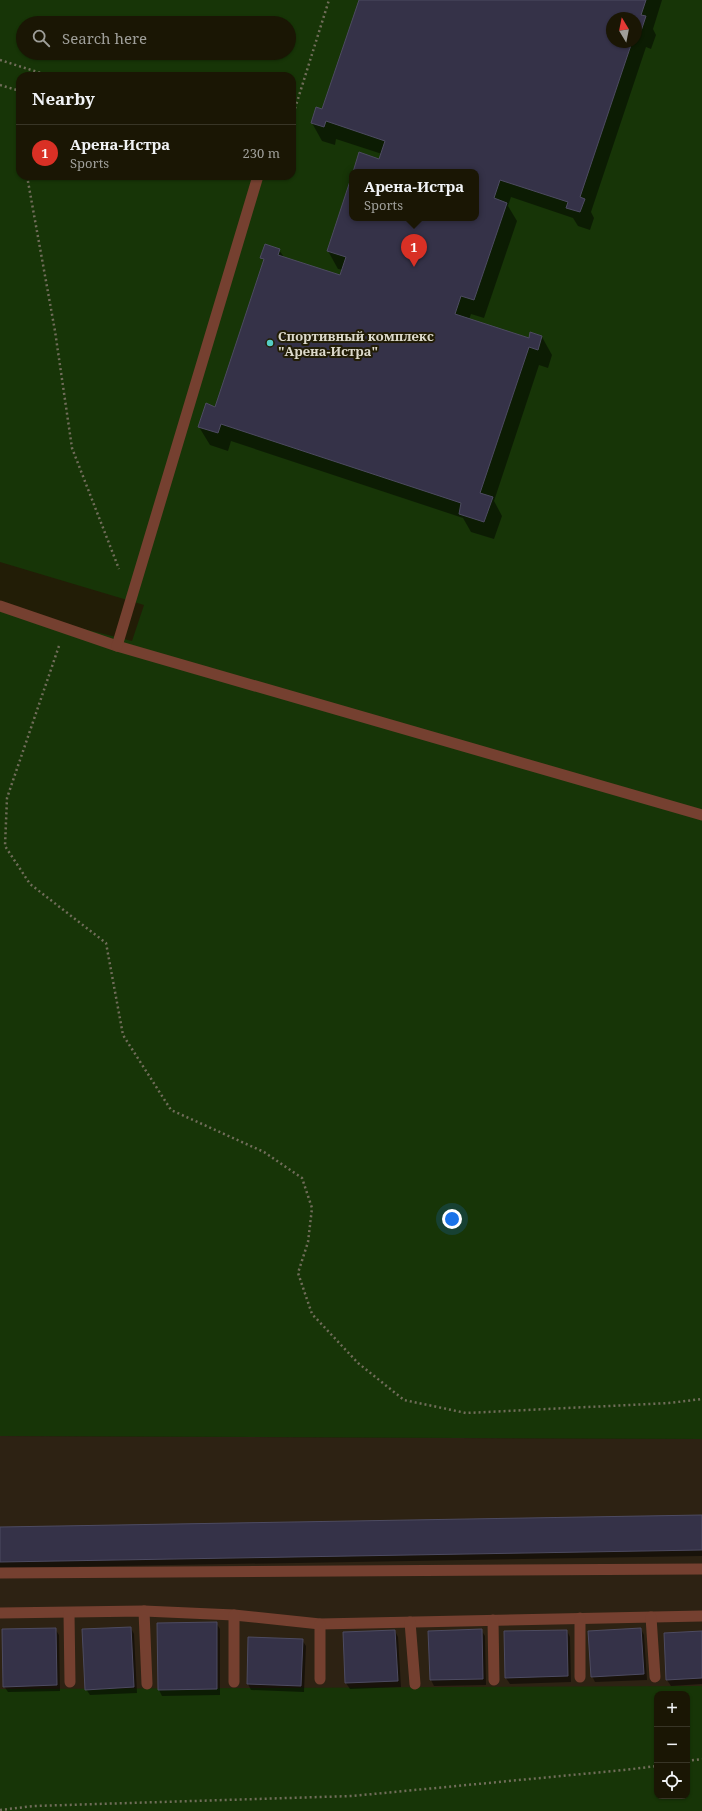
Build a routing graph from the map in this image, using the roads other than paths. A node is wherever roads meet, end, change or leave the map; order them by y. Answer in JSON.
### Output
{"nodes":[{"id":1,"x":257,"y":180,"type":"edge"},
{"id":2,"x":0,"y":606,"type":"edge"},
{"id":3,"x":117,"y":646,"type":"junction"},
{"id":4,"x":702,"y":815,"type":"edge"},
{"id":5,"x":702,"y":1569,"type":"edge"},
{"id":6,"x":0,"y":1573,"type":"edge"},
{"id":7,"x":144,"y":1611,"type":"junction"},
{"id":8,"x":0,"y":1613,"type":"edge"},
{"id":9,"x":69,"y":1613,"type":"junction"},
{"id":10,"x":234,"y":1615,"type":"junction"},
{"id":11,"x":702,"y":1616,"type":"edge"},
{"id":12,"x":651,"y":1617,"type":"junction"},
{"id":13,"x":580,"y":1618,"type":"junction"},
{"id":14,"x":493,"y":1620,"type":"junction"},
{"id":15,"x":410,"y":1622,"type":"junction"},
{"id":16,"x":320,"y":1624,"type":"junction"},
{"id":17,"x":580,"y":1677,"type":"dead end"},
{"id":18,"x":655,"y":1677,"type":"dead end"},
{"id":19,"x":320,"y":1679,"type":"dead end"},
{"id":20,"x":494,"y":1680,"type":"dead end"},
{"id":21,"x":70,"y":1682,"type":"dead end"},
{"id":22,"x":234,"y":1682,"type":"dead end"},
{"id":23,"x":147,"y":1684,"type":"dead end"},
{"id":24,"x":415,"y":1684,"type":"dead end"}],
"edges":[{"from":1,"to":3,"type":"lane"},
{"from":2,"to":3,"type":"lane"},
{"from":3,"to":4,"type":"lane"},
{"from":5,"to":6,"type":"lane"},
{"from":7,"to":9,"type":"lane"},
{"from":7,"to":10,"type":"lane"},
{"from":7,"to":23,"type":"lane"},
{"from":8,"to":9,"type":"lane"},
{"from":9,"to":21,"type":"lane"},
{"from":10,"to":16,"type":"lane"},
{"from":10,"to":22,"type":"lane"},
{"from":11,"to":12,"type":"lane"},
{"from":12,"to":13,"type":"lane"},
{"from":12,"to":18,"type":"lane"},
{"from":13,"to":14,"type":"lane"},
{"from":13,"to":17,"type":"lane"},
{"from":14,"to":15,"type":"lane"},
{"from":14,"to":20,"type":"lane"},
{"from":15,"to":16,"type":"lane"},
{"from":15,"to":24,"type":"lane"},
{"from":16,"to":19,"type":"lane"}]}
